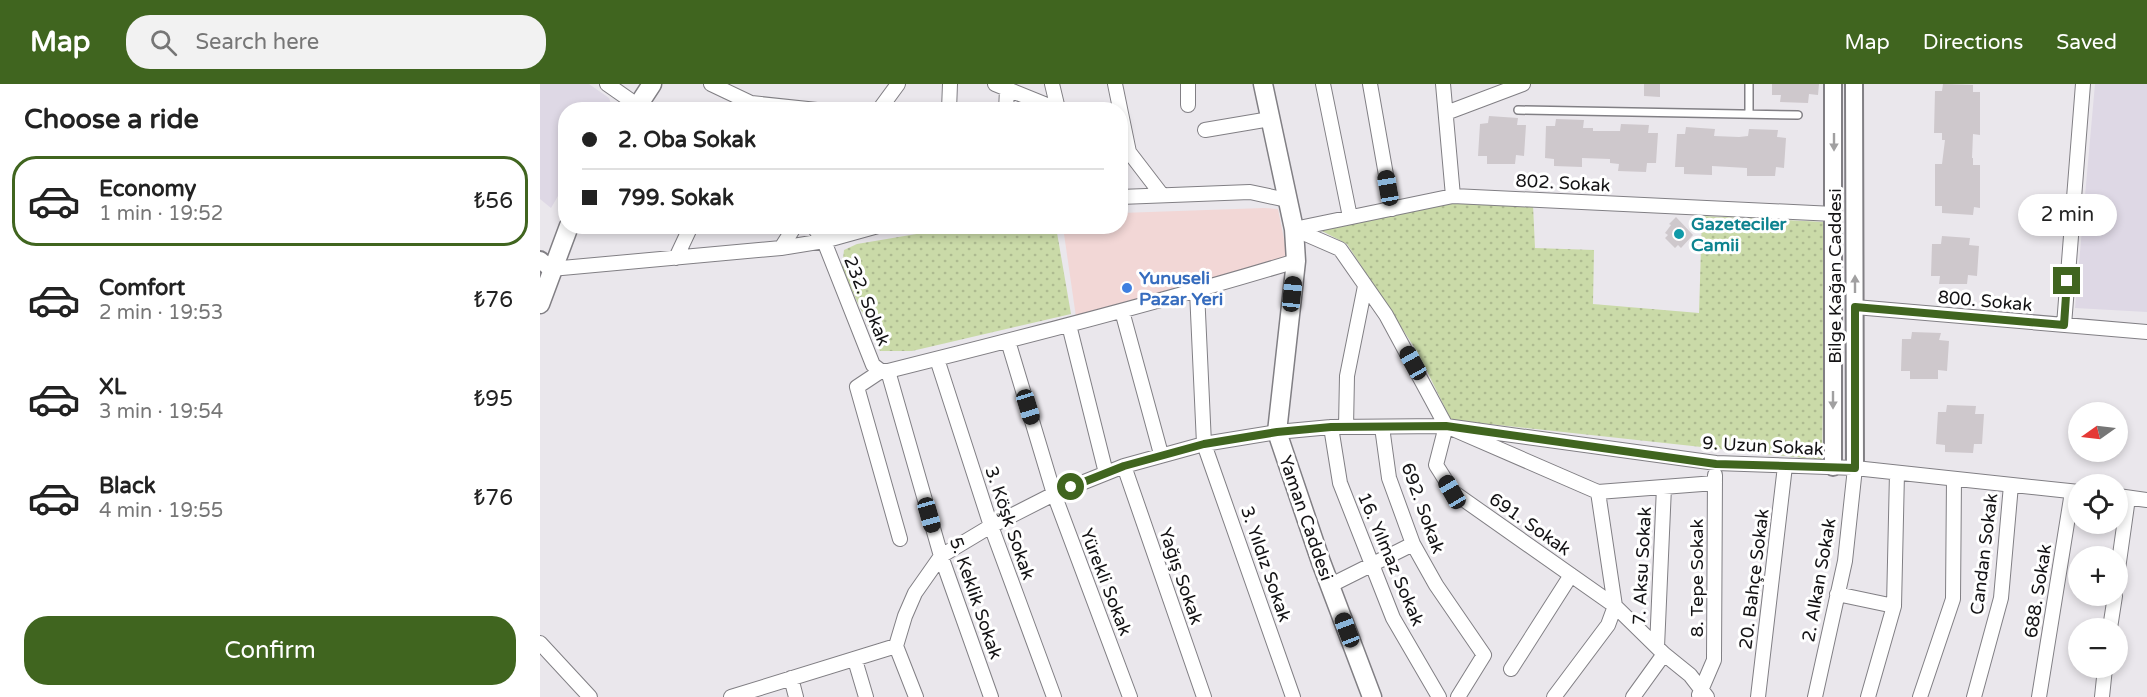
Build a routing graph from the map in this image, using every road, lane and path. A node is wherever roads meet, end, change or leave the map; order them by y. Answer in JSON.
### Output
{"nodes":[{"id":1,"x":607,"y":84,"type":"edge"},
{"id":2,"x":652,"y":84,"type":"edge"},
{"id":3,"x":711,"y":84,"type":"edge"},
{"id":4,"x":898,"y":84,"type":"edge"},
{"id":5,"x":950,"y":84,"type":"edge"},
{"id":6,"x":1052,"y":84,"type":"edge"},
{"id":7,"x":1116,"y":84,"type":"edge"},
{"id":8,"x":1188,"y":84,"type":"edge"},
{"id":9,"x":1263,"y":84,"type":"edge"},
{"id":10,"x":1323,"y":84,"type":"edge"},
{"id":11,"x":1370,"y":84,"type":"edge"},
{"id":12,"x":1443,"y":84,"type":"edge"},
{"id":13,"x":1523,"y":84,"type":"edge"},
{"id":14,"x":1749,"y":84,"type":"edge"},
{"id":15,"x":1833,"y":84,"type":"edge"},
{"id":16,"x":1854,"y":84,"type":"edge"},
{"id":17,"x":2083,"y":84,"type":"edge"},
{"id":18,"x":1001,"y":87,"type":"edge"},
{"id":19,"x":1499,"y":88,"type":"edge"},
{"id":20,"x":630,"y":102,"type":"edge"},
{"id":21,"x":639,"y":102,"type":"edge"},
{"id":22,"x":742,"y":102,"type":"edge"},
{"id":23,"x":885,"y":102,"type":"edge"},
{"id":24,"x":950,"y":102,"type":"edge"},
{"id":25,"x":1004,"y":102,"type":"edge"},
{"id":26,"x":1040,"y":102,"type":"edge"},
{"id":27,"x":1056,"y":102,"type":"edge"},
{"id":28,"x":1118,"y":102,"type":"edge"},
{"id":29,"x":1188,"y":105,"type":"dead end"},
{"id":30,"x":1518,"y":110,"type":"dead end"},
{"id":31,"x":1446,"y":113,"type":"junction"},
{"id":32,"x":1749,"y":114,"type":"junction"},
{"id":33,"x":1798,"y":115,"type":"dead end"},
{"id":34,"x":1270,"y":119,"type":"junction"},
{"id":35,"x":1205,"y":130,"type":"dead end"},
{"id":36,"x":1128,"y":154,"type":"edge"},
{"id":37,"x":1162,"y":195,"type":"junction"},
{"id":38,"x":1453,"y":196,"type":"junction"},
{"id":39,"x":1128,"y":197,"type":"edge"},
{"id":40,"x":1287,"y":200,"type":"junction"},
{"id":41,"x":1392,"y":209,"type":"junction"},
{"id":42,"x":1834,"y":214,"type":"junction"},
{"id":43,"x":1350,"y":217,"type":"junction"},
{"id":44,"x":1294,"y":229,"type":"junction"},
{"id":45,"x":564,"y":234,"type":"edge"},
{"id":46,"x":687,"y":234,"type":"edge"},
{"id":47,"x":790,"y":234,"type":"edge"},
{"id":48,"x":819,"y":234,"type":"edge"},
{"id":49,"x":849,"y":234,"type":"edge"},
{"id":50,"x":824,"y":241,"type":"junction"},
{"id":51,"x":781,"y":248,"type":"junction"},
{"id":52,"x":676,"y":258,"type":"junction"},
{"id":53,"x":1296,"y":261,"type":"junction"},
{"id":54,"x":546,"y":265,"type":"edge"},
{"id":55,"x":1365,"y":286,"type":"junction"},
{"id":56,"x":1197,"y":291,"type":"junction"},
{"id":57,"x":540,"y":304,"type":"edge"},
{"id":58,"x":1855,"y":307,"type":"junction"},
{"id":59,"x":1122,"y":311,"type":"junction"},
{"id":60,"x":1069,"y":325,"type":"junction"},
{"id":61,"x":2064,"y":325,"type":"junction"},
{"id":62,"x":2147,"y":332,"type":"edge"},
{"id":63,"x":1008,"y":341,"type":"junction"},
{"id":64,"x":937,"y":359,"type":"junction"},
{"id":65,"x":885,"y":371,"type":"junction"},
{"id":66,"x":1446,"y":426,"type":"junction"},
{"id":67,"x":1331,"y":427,"type":"junction"},
{"id":68,"x":1346,"y":427,"type":"junction"},
{"id":69,"x":1382,"y":427,"type":"junction"},
{"id":70,"x":1277,"y":432,"type":"junction"},
{"id":71,"x":1204,"y":444,"type":"junction"},
{"id":72,"x":1161,"y":454,"type":"junction"},
{"id":73,"x":1716,"y":464,"type":"junction"},
{"id":74,"x":1124,"y":466,"type":"junction"},
{"id":75,"x":1785,"y":466,"type":"junction"},
{"id":76,"x":1833,"y":467,"type":"junction"},
{"id":77,"x":1855,"y":468,"type":"junction"},
{"id":78,"x":1106,"y":473,"type":"junction"},
{"id":79,"x":1897,"y":473,"type":"junction"},
{"id":80,"x":1954,"y":479,"type":"junction"},
{"id":81,"x":1715,"y":483,"type":"junction"},
{"id":82,"x":2012,"y":485,"type":"junction"},
{"id":83,"x":1664,"y":487,"type":"junction"},
{"id":84,"x":2068,"y":491,"type":"edge"},
{"id":85,"x":1598,"y":492,"type":"junction"},
{"id":86,"x":1054,"y":494,"type":"junction"},
{"id":87,"x":2128,"y":498,"type":"edge"},
{"id":88,"x":2147,"y":500,"type":"edge"},
{"id":89,"x":991,"y":526,"type":"junction"},
{"id":90,"x":2068,"y":534,"type":"edge"},
{"id":91,"x":900,"y":539,"type":"dead end"},
{"id":92,"x":1413,"y":544,"type":"junction"},
{"id":93,"x":941,"y":556,"type":"junction"},
{"id":94,"x":1372,"y":564,"type":"junction"},
{"id":95,"x":1571,"y":575,"type":"junction"},
{"id":96,"x":1329,"y":586,"type":"junction"},
{"id":97,"x":1838,"y":594,"type":"junction"},
{"id":98,"x":1615,"y":606,"type":"junction"},
{"id":99,"x":1894,"y":606,"type":"junction"},
{"id":100,"x":540,"y":643,"type":"edge"},
{"id":101,"x":896,"y":645,"type":"junction"},
{"id":102,"x":1660,"y":650,"type":"junction"},
{"id":103,"x":855,"y":660,"type":"junction"},
{"id":104,"x":1511,"y":669,"type":"dead end"},
{"id":105,"x":791,"y":678,"type":"junction"},
{"id":106,"x":2104,"y":678,"type":"edge"},
{"id":107,"x":1703,"y":695,"type":"edge"},
{"id":108,"x":590,"y":697,"type":"edge"},
{"id":109,"x":731,"y":697,"type":"edge"},
{"id":110,"x":796,"y":697,"type":"edge"},
{"id":111,"x":866,"y":697,"type":"edge"},
{"id":112,"x":916,"y":697,"type":"edge"},
{"id":113,"x":991,"y":697,"type":"edge"},
{"id":114,"x":1054,"y":697,"type":"edge"},
{"id":115,"x":1130,"y":697,"type":"edge"},
{"id":116,"x":1204,"y":697,"type":"edge"},
{"id":117,"x":1293,"y":697,"type":"edge"},
{"id":118,"x":1372,"y":697,"type":"edge"},
{"id":119,"x":1439,"y":697,"type":"edge"},
{"id":120,"x":1458,"y":697,"type":"edge"},
{"id":121,"x":1554,"y":697,"type":"edge"},
{"id":122,"x":1633,"y":697,"type":"edge"},
{"id":123,"x":1758,"y":697,"type":"edge"},
{"id":124,"x":1815,"y":697,"type":"edge"},
{"id":125,"x":1868,"y":697,"type":"edge"},
{"id":126,"x":1920,"y":697,"type":"edge"},
{"id":127,"x":1974,"y":697,"type":"edge"},
{"id":128,"x":2039,"y":697,"type":"edge"},
{"id":129,"x":2102,"y":697,"type":"edge"}],
"edges":[{"from":1,"to":20,"type":"street"},
{"from":2,"to":21,"type":"main road"},
{"from":3,"to":22,"type":"street"},
{"from":4,"to":23,"type":"street"},
{"from":5,"to":24,"type":"street"},
{"from":6,"to":27,"type":"street"},
{"from":7,"to":28,"type":"street"},
{"from":8,"to":29,"type":"street"},
{"from":9,"to":34,"type":"main road","name":"Yaman Caddesi"},
{"from":10,"to":43,"type":"street"},
{"from":11,"to":41,"type":"street"},
{"from":12,"to":31,"type":"street"},
{"from":13,"to":19,"type":"street"},
{"from":14,"to":32,"type":"lane"},
{"from":15,"to":42,"type":"street","name":"Bilge Kağan Caddesi","one_way":true},
{"from":58,"to":16,"type":"street","name":"Bilge Kağan Caddesi","one_way":true},
{"from":17,"to":61,"type":"street"},
{"from":18,"to":25,"type":"street"},
{"from":18,"to":26,"type":"street"},
{"from":19,"to":31,"type":"street"},
{"from":30,"to":32,"type":"lane"},
{"from":31,"to":38,"type":"street"},
{"from":32,"to":33,"type":"lane"},
{"from":34,"to":35,"type":"street"},
{"from":34,"to":40,"type":"main road","name":"Yaman Caddesi"},
{"from":36,"to":37,"type":"street"},
{"from":37,"to":39,"type":"street"},
{"from":37,"to":40,"type":"street"},
{"from":38,"to":41,"type":"street","name":"802. Sokak"},
{"from":38,"to":42,"type":"street","name":"802. Sokak"},
{"from":40,"to":44,"type":"main road","name":"Yaman Caddesi"},
{"from":41,"to":43,"type":"street","name":"802. Sokak"},
{"from":42,"to":76,"type":"street","name":"Bilge Kağan Caddesi","one_way":true},
{"from":43,"to":44,"type":"street","name":"802. Sokak"},
{"from":44,"to":53,"type":"main road","name":"Yaman Caddesi"},
{"from":44,"to":55,"type":"street"},
{"from":45,"to":54,"type":"main road"},
{"from":46,"to":52,"type":"street"},
{"from":47,"to":51,"type":"street"},
{"from":48,"to":50,"type":"street","name":"232. Sokak"},
{"from":49,"to":50,"type":"street"},
{"from":50,"to":51,"type":"street"},
{"from":50,"to":65,"type":"street","name":"232. Sokak"},
{"from":51,"to":52,"type":"street"},
{"from":52,"to":54,"type":"street"},
{"from":53,"to":56,"type":"street"},
{"from":53,"to":70,"type":"main road","name":"Yaman Caddesi"},
{"from":54,"to":57,"type":"main road"},
{"from":55,"to":66,"type":"street"},
{"from":55,"to":68,"type":"street"},
{"from":56,"to":59,"type":"street"},
{"from":56,"to":71,"type":"street","name":"3. Yıldız Sokak"},
{"from":58,"to":61,"type":"street","name":"800. Sokak"},
{"from":58,"to":77,"type":"street","name":"Bilge Kağan Caddesi"},
{"from":59,"to":60,"type":"street"},
{"from":59,"to":72,"type":"street"},
{"from":60,"to":63,"type":"street"},
{"from":60,"to":78,"type":"street"},
{"from":61,"to":62,"type":"street","name":"800. Sokak"},
{"from":63,"to":64,"type":"street"},
{"from":63,"to":86,"type":"street","name":"Yürekli Sokak"},
{"from":64,"to":65,"type":"street"},
{"from":64,"to":89,"type":"street","name":"3. Köşk Sokak"},
{"from":65,"to":91,"type":"street"},
{"from":65,"to":93,"type":"street","name":"5. Keklik Sokak"},
{"from":66,"to":69,"type":"street","name":"9. Uzun Sokak"},
{"from":66,"to":73,"type":"street","name":"9. Uzun Sokak"},
{"from":66,"to":85,"type":"street"},
{"from":66,"to":95,"type":"street","name":"691. Sokak"},
{"from":67,"to":68,"type":"street","name":"9. Uzun Sokak"},
{"from":67,"to":70,"type":"street","name":"9. Uzun Sokak"},
{"from":67,"to":94,"type":"street","name":"16. Yılmaz Sokak"},
{"from":68,"to":69,"type":"street","name":"9. Uzun Sokak"},
{"from":69,"to":92,"type":"street","name":"692. Sokak"},
{"from":70,"to":71,"type":"street","name":"9. Uzun Sokak"},
{"from":70,"to":96,"type":"main road","name":"Yaman Caddesi"},
{"from":71,"to":72,"type":"street","name":"9. Uzun Sokak"},
{"from":71,"to":117,"type":"street","name":"3. Yıldız Sokak"},
{"from":72,"to":74,"type":"street","name":"9. Uzun Sokak"},
{"from":73,"to":75,"type":"street","name":"9. Uzun Sokak"},
{"from":73,"to":81,"type":"street","name":"8. Tepe Sokak"},
{"from":74,"to":78,"type":"street","name":"9. Uzun Sokak"},
{"from":74,"to":116,"type":"street","name":"Yağış Sokak"},
{"from":75,"to":76,"type":"street","name":"9. Uzun Sokak"},
{"from":75,"to":123,"type":"street","name":"20. Bahçe Sokak"},
{"from":76,"to":77,"type":"street","name":"9. Uzun Sokak"},
{"from":77,"to":79,"type":"street","name":"9. Uzun Sokak"},
{"from":77,"to":97,"type":"street","name":"2. Alkan Sokak"},
{"from":78,"to":86,"type":"street","name":"9. Uzun Sokak"},
{"from":79,"to":80,"type":"street","name":"9. Uzun Sokak"},
{"from":79,"to":99,"type":"street"},
{"from":80,"to":82,"type":"street","name":"9. Uzun Sokak"},
{"from":80,"to":126,"type":"street"},
{"from":81,"to":83,"type":"street"},
{"from":81,"to":107,"type":"street","name":"8. Tepe Sokak"},
{"from":82,"to":84,"type":"street","name":"9. Uzun Sokak"},
{"from":82,"to":127,"type":"street","name":"Candan Sokak"},
{"from":83,"to":85,"type":"street"},
{"from":83,"to":102,"type":"street","name":"7. Aksu Sokak"},
{"from":85,"to":98,"type":"street"},
{"from":86,"to":89,"type":"street","name":"9. Uzun Sokak"},
{"from":86,"to":115,"type":"street","name":"Yürekli Sokak"},
{"from":87,"to":88,"type":"street"},
{"from":89,"to":93,"type":"street","name":"9. Uzun Sokak"},
{"from":89,"to":114,"type":"street","name":"3. Köşk Sokak"},
{"from":90,"to":128,"type":"street","name":"688. Sokak"},
{"from":92,"to":94,"type":"street"},
{"from":92,"to":120,"type":"street","name":"692. Sokak"},
{"from":93,"to":101,"type":"street"},
{"from":93,"to":113,"type":"street","name":"5. Keklik Sokak"},
{"from":94,"to":96,"type":"street"},
{"from":94,"to":119,"type":"street","name":"16. Yılmaz Sokak"},
{"from":95,"to":98,"type":"street","name":"691. Sokak"},
{"from":95,"to":104,"type":"street"},
{"from":96,"to":118,"type":"main road","name":"Yaman Caddesi"},
{"from":97,"to":99,"type":"street"},
{"from":97,"to":124,"type":"street","name":"2. Alkan Sokak"},
{"from":98,"to":102,"type":"street","name":"691. Sokak"},
{"from":98,"to":121,"type":"street"},
{"from":99,"to":125,"type":"street"},
{"from":100,"to":108,"type":"street"},
{"from":101,"to":103,"type":"street"},
{"from":101,"to":112,"type":"street"},
{"from":102,"to":107,"type":"street","name":"691. Sokak"},
{"from":102,"to":122,"type":"street"},
{"from":103,"to":105,"type":"street"},
{"from":103,"to":111,"type":"street"},
{"from":105,"to":109,"type":"street"},
{"from":105,"to":110,"type":"street"},
{"from":106,"to":129,"type":"street"}]}
